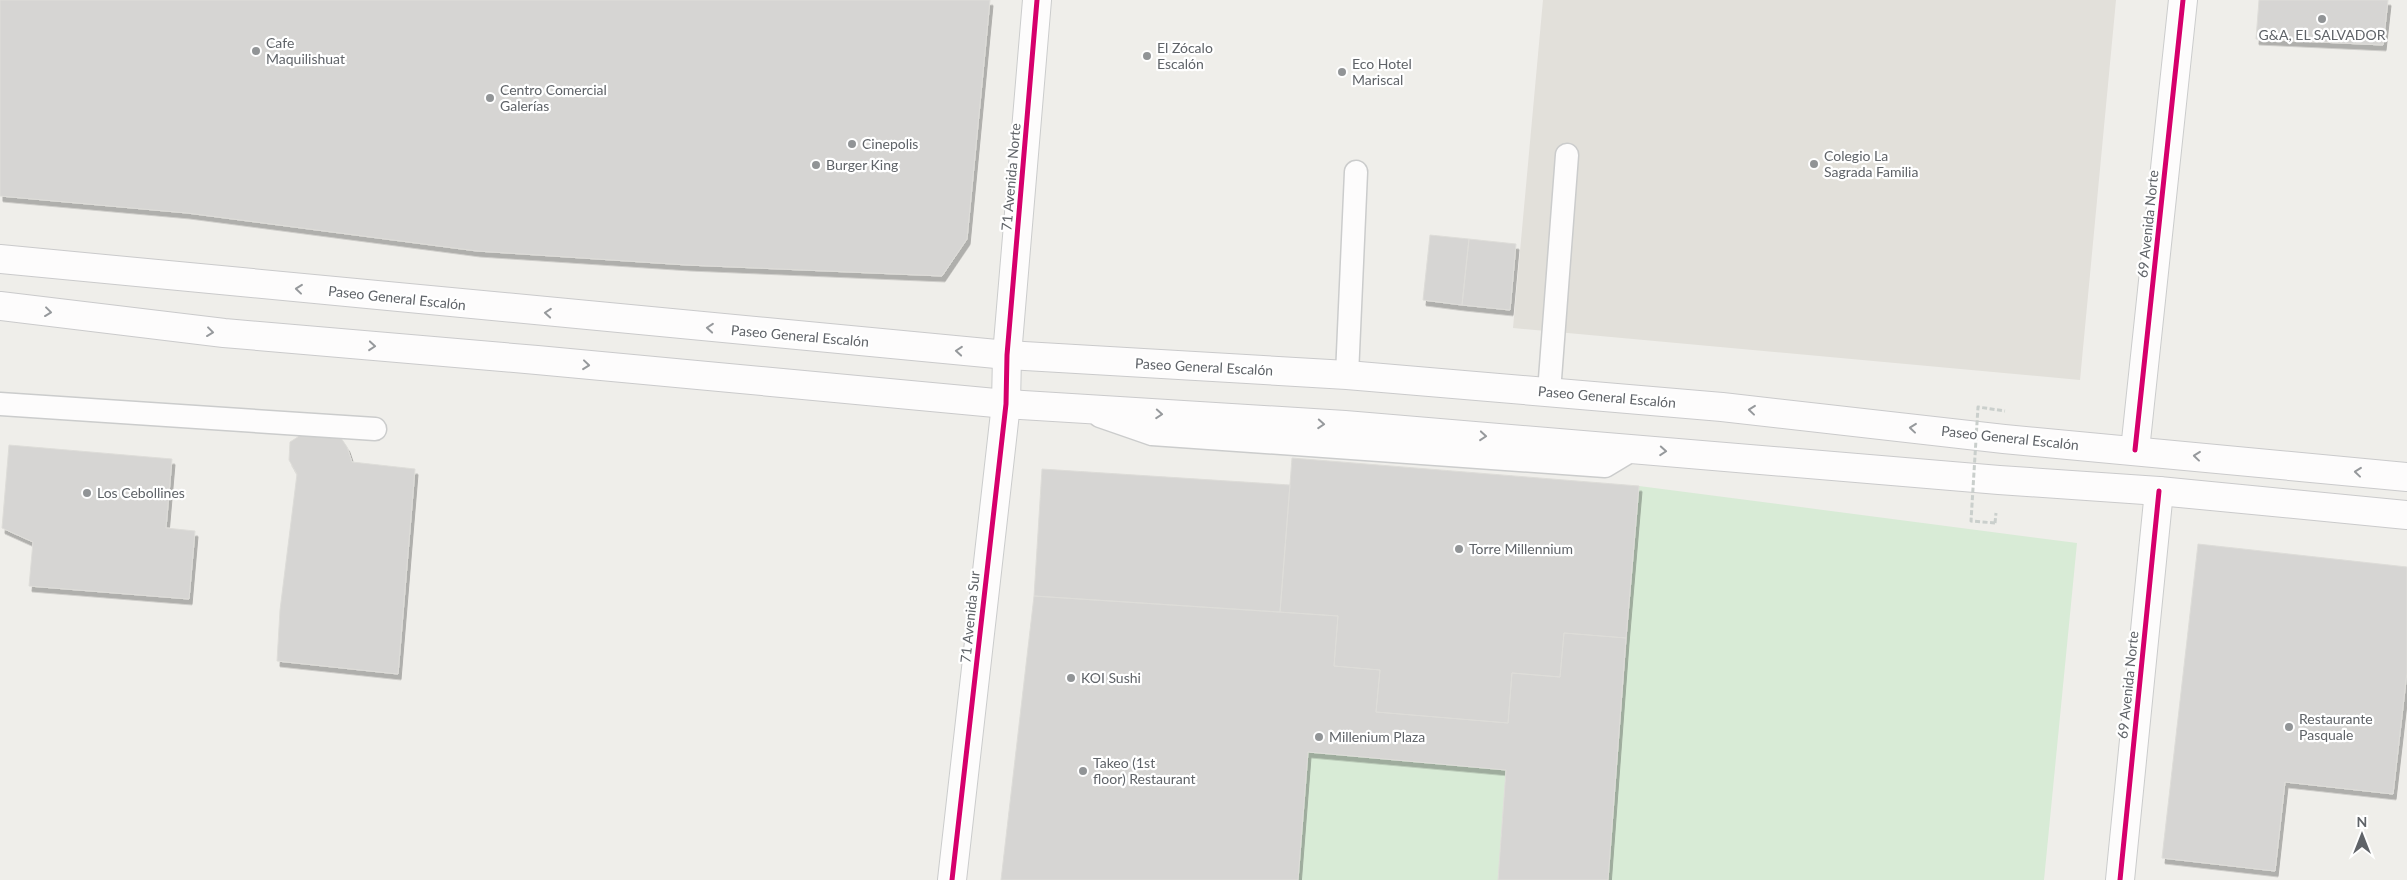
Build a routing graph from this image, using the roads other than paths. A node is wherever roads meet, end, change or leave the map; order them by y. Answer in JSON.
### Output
{"nodes":[{"id":1,"x":1037,"y":0,"type":"edge"},
{"id":2,"x":2183,"y":0,"type":"edge"},
{"id":3,"x":1567,"y":155,"type":"dead end"},
{"id":4,"x":1356,"y":172,"type":"dead end"},
{"id":5,"x":0,"y":259,"type":"edge"},
{"id":6,"x":0,"y":306,"type":"edge"},
{"id":7,"x":1008,"y":355,"type":"junction"},
{"id":8,"x":1347,"y":375,"type":"junction"},
{"id":9,"x":1549,"y":392,"type":"junction"},
{"id":10,"x":0,"y":404,"type":"edge"},
{"id":11,"x":1006,"y":404,"type":"junction"},
{"id":12,"x":375,"y":429,"type":"dead end"},
{"id":13,"x":2135,"y":450,"type":"junction"},
{"id":14,"x":2407,"y":477,"type":"edge"},
{"id":15,"x":2159,"y":491,"type":"junction"},
{"id":16,"x":2407,"y":516,"type":"edge"},
{"id":17,"x":952,"y":880,"type":"edge"},
{"id":18,"x":2120,"y":880,"type":"edge"}],
"edges":[{"from":1,"to":7,"type":"main road","name":"71 Avenida Norte"},
{"from":2,"to":13,"type":"main road","name":"69 Avenida Norte"},
{"from":3,"to":9,"type":"lane"},
{"from":4,"to":8,"type":"lane"},
{"from":7,"to":5,"type":"main road","name":"Paseo General Escalón","one_way":true},
{"from":6,"to":11,"type":"main road","one_way":true},
{"from":7,"to":8,"type":"main road","name":"Paseo General Escalón"},
{"from":7,"to":11,"type":"main road","name":"71 Avenida Sur"},
{"from":8,"to":9,"type":"main road","name":"Paseo General Escalón"},
{"from":13,"to":9,"type":"main road","name":"Paseo General Escalón","one_way":true},
{"from":10,"to":12,"type":"lane"},
{"from":11,"to":15,"type":"main road","one_way":true},
{"from":11,"to":17,"type":"main road","name":"71 Avenida Sur"},
{"from":14,"to":13,"type":"main road","name":"Paseo General Escalón","one_way":true},
{"from":15,"to":16,"type":"main road"},
{"from":15,"to":18,"type":"main road","name":"69 Avenida Norte"}]}
